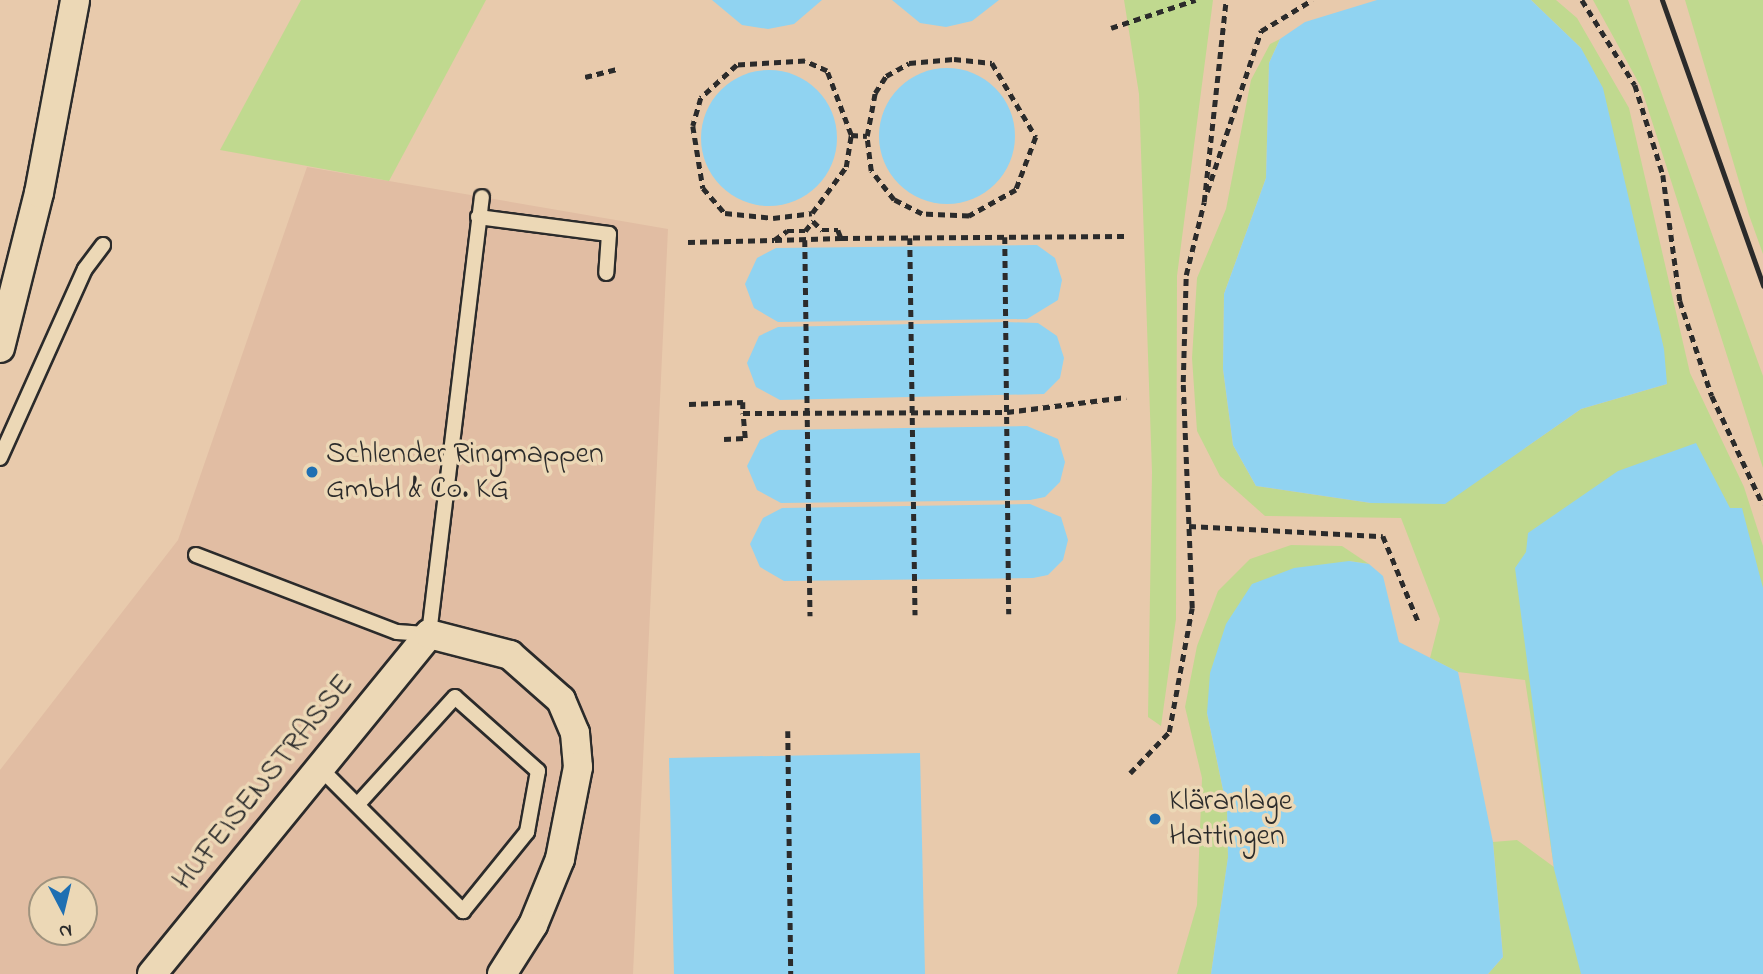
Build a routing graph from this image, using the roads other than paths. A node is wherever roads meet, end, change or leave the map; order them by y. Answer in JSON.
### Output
{"nodes":[{"id":1,"x":75,"y":0,"type":"edge"},
{"id":2,"x":482,"y":197,"type":"dead end"},
{"id":3,"x":478,"y":217,"type":"junction"},
{"id":4,"x":103,"y":244,"type":"dead end"},
{"id":5,"x":606,"y":273,"type":"dead end"},
{"id":6,"x":1,"y":344,"type":"edge"},
{"id":7,"x":0,"y":458,"type":"edge"},
{"id":8,"x":196,"y":555,"type":"dead end"},
{"id":9,"x":429,"y":634,"type":"junction"},
{"id":10,"x":319,"y":767,"type":"junction"},
{"id":11,"x":358,"y":804,"type":"junction"},
{"id":12,"x":152,"y":974,"type":"edge"},
{"id":13,"x":502,"y":974,"type":"edge"}],
"edges":[{"from":1,"to":6,"type":"street"},
{"from":2,"to":3,"type":"lane"},
{"from":3,"to":5,"type":"lane"},
{"from":3,"to":9,"type":"lane"},
{"from":4,"to":7,"type":"lane"},
{"from":8,"to":9,"type":"lane"},
{"from":9,"to":10,"type":"street","name":"HUFEISENSTRASSE"},
{"from":9,"to":13,"type":"street"},
{"from":10,"to":11,"type":"lane"},
{"from":10,"to":12,"type":"street","name":"HUFEISENSTRASSE"},
{"from":11,"to":11,"type":"lane"}]}
